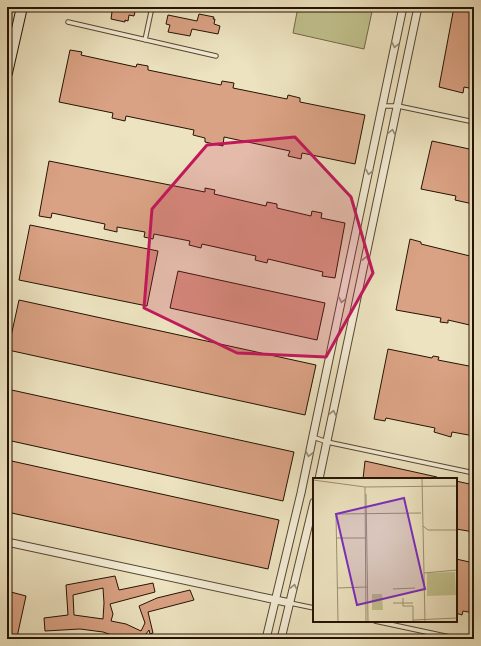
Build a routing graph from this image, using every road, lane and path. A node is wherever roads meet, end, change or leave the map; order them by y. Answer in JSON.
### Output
{"nodes":[{"id":1,"x":22,"y":7,"type":"edge"},
{"id":2,"x":152,"y":7,"type":"edge"},
{"id":3,"x":403,"y":7,"type":"edge"},
{"id":4,"x":418,"y":7,"type":"edge"},
{"id":5,"x":68,"y":22,"type":"dead end"},
{"id":6,"x":145,"y":40,"type":"junction"},
{"id":7,"x":216,"y":56,"type":"dead end"},
{"id":8,"x":7,"y":73,"type":"edge"},
{"id":9,"x":383,"y":106,"type":"junction"},
{"id":10,"x":398,"y":106,"type":"junction"},
{"id":11,"x":474,"y":122,"type":"edge"},
{"id":12,"x":313,"y":436,"type":"junction"},
{"id":13,"x":327,"y":442,"type":"junction"},
{"id":14,"x":474,"y":473,"type":"edge"},
{"id":15,"x":319,"y":478,"type":"edge"},
{"id":16,"x":313,"y":506,"type":"edge"},
{"id":17,"x":7,"y":542,"type":"edge"},
{"id":18,"x":275,"y":600,"type":"junction"},
{"id":19,"x":290,"y":603,"type":"junction"},
{"id":20,"x":313,"y":608,"type":"edge"},
{"id":21,"x":380,"y":622,"type":"edge"},
{"id":22,"x":266,"y":639,"type":"edge"},
{"id":23,"x":281,"y":639,"type":"edge"},
{"id":24,"x":459,"y":639,"type":"edge"}],
"edges":[{"from":1,"to":8,"type":"main road"},
{"from":2,"to":6,"type":"lane"},
{"from":3,"to":9,"type":"street","one_way":true},
{"from":4,"to":10,"type":"street"},
{"from":5,"to":6,"type":"lane"},
{"from":6,"to":7,"type":"lane"},
{"from":9,"to":10,"type":"lane"},
{"from":9,"to":12,"type":"street","one_way":true},
{"from":10,"to":11,"type":"lane"},
{"from":13,"to":10,"type":"street","one_way":true},
{"from":12,"to":13,"type":"lane"},
{"from":12,"to":18,"type":"street","one_way":true},
{"from":13,"to":14,"type":"lane"},
{"from":13,"to":15,"type":"street"},
{"from":19,"to":16,"type":"street","one_way":true},
{"from":17,"to":18,"type":"street"},
{"from":18,"to":19,"type":"street"},
{"from":18,"to":22,"type":"street"},
{"from":19,"to":20,"type":"lane"},
{"from":19,"to":23,"type":"street"},
{"from":21,"to":24,"type":"lane"}]}
